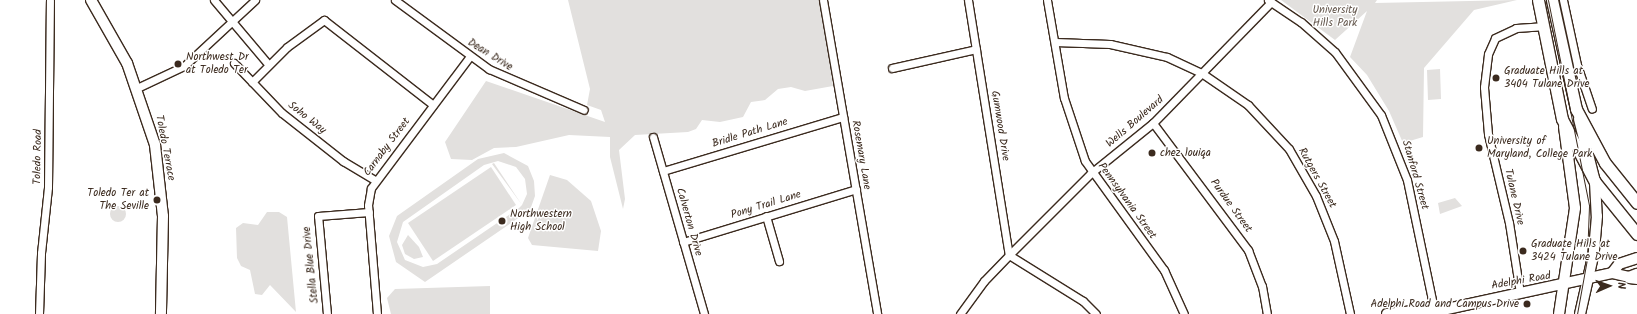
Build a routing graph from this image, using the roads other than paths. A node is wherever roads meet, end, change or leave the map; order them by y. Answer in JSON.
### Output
{"nodes":[{"id":1,"x":50,"y":0,"type":"edge"},
{"id":2,"x":91,"y":0,"type":"edge"},
{"id":3,"x":214,"y":0,"type":"edge"},
{"id":4,"x":255,"y":0,"type":"edge"},
{"id":5,"x":395,"y":0,"type":"edge"},
{"id":6,"x":823,"y":0,"type":"edge"},
{"id":7,"x":968,"y":0,"type":"edge"},
{"id":8,"x":1047,"y":0,"type":"edge"},
{"id":9,"x":1538,"y":0,"type":"edge"},
{"id":10,"x":1552,"y":0,"type":"edge"},
{"id":11,"x":1564,"y":0,"type":"edge"},
{"id":12,"x":1269,"y":1,"type":"edge"},
{"id":13,"x":1560,"y":16,"type":"junction"},
{"id":14,"x":1542,"y":22,"type":"junction"},
{"id":15,"x":230,"y":23,"type":"junction"},
{"id":16,"x":1055,"y":42,"type":"junction"},
{"id":17,"x":976,"y":49,"type":"junction"},
{"id":18,"x":470,"y":56,"type":"junction"},
{"id":19,"x":234,"y":63,"type":"dead end"},
{"id":20,"x":268,"y":64,"type":"junction"},
{"id":21,"x":892,"y":68,"type":"dead end"},
{"id":22,"x":1203,"y":74,"type":"junction"},
{"id":23,"x":252,"y":82,"type":"junction"},
{"id":24,"x":137,"y":88,"type":"junction"},
{"id":25,"x":433,"y":105,"type":"junction"},
{"id":26,"x":1576,"y":109,"type":"junction"},
{"id":27,"x":1592,"y":109,"type":"dead end"},
{"id":28,"x":584,"y":110,"type":"dead end"},
{"id":29,"x":843,"y":117,"type":"junction"},
{"id":30,"x":1562,"y":119,"type":"junction"},
{"id":31,"x":1153,"y":123,"type":"junction"},
{"id":32,"x":653,"y":137,"type":"dead end"},
{"id":33,"x":663,"y":171,"type":"junction"},
{"id":34,"x":1091,"y":173,"type":"junction"},
{"id":35,"x":375,"y":180,"type":"junction"},
{"id":36,"x":1595,"y":182,"type":"junction"},
{"id":37,"x":1619,"y":183,"type":"junction"},
{"id":38,"x":856,"y":189,"type":"junction"},
{"id":39,"x":1637,"y":198,"type":"edge"},
{"id":40,"x":1637,"y":203,"type":"edge"},
{"id":41,"x":369,"y":212,"type":"junction"},
{"id":42,"x":766,"y":216,"type":"junction"},
{"id":43,"x":1637,"y":234,"type":"edge"},
{"id":44,"x":683,"y":242,"type":"junction"},
{"id":45,"x":1010,"y":255,"type":"junction"},
{"id":46,"x":1637,"y":258,"type":"edge"},
{"id":47,"x":780,"y":261,"type":"dead end"},
{"id":48,"x":1612,"y":273,"type":"junction"},
{"id":49,"x":1634,"y":276,"type":"edge"},
{"id":50,"x":1588,"y":279,"type":"junction"},
{"id":51,"x":1565,"y":286,"type":"junction"},
{"id":52,"x":1520,"y":293,"type":"junction"},
{"id":53,"x":1434,"y":310,"type":"junction"},
{"id":54,"x":40,"y":314,"type":"edge"},
{"id":55,"x":161,"y":314,"type":"edge"},
{"id":56,"x":327,"y":314,"type":"edge"},
{"id":57,"x":377,"y":314,"type":"edge"},
{"id":58,"x":704,"y":314,"type":"edge"},
{"id":59,"x":877,"y":314,"type":"edge"},
{"id":60,"x":960,"y":314,"type":"edge"},
{"id":61,"x":1096,"y":314,"type":"edge"},
{"id":62,"x":1184,"y":314,"type":"edge"},
{"id":63,"x":1267,"y":314,"type":"edge"},
{"id":64,"x":1350,"y":314,"type":"edge"},
{"id":65,"x":1387,"y":314,"type":"edge"},
{"id":66,"x":1424,"y":314,"type":"edge"},
{"id":67,"x":1559,"y":314,"type":"edge"},
{"id":68,"x":1580,"y":314,"type":"edge"}],
"edges":[{"from":1,"to":54,"type":"street","name":"Toledo Road"},
{"from":2,"to":24,"type":"main road","name":"Toledo Terrace"},
{"from":3,"to":15,"type":"street"},
{"from":4,"to":15,"type":"street"},
{"from":5,"to":18,"type":"street","name":"Dean Drive"},
{"from":6,"to":29,"type":"street","name":"Rosemary Lane"},
{"from":7,"to":17,"type":"street","name":"Gumwood Drive"},
{"from":8,"to":16,"type":"street","name":"Pennsylvania Street"},
{"from":9,"to":14,"type":"main road"},
{"from":10,"to":13,"type":"main road"},
{"from":11,"to":13,"type":"street"},
{"from":12,"to":22,"type":"street","name":"Wells Boulevard"},
{"from":12,"to":53,"type":"street","name":"Stanford Street"},
{"from":13,"to":14,"type":"street","name":"Tulane Drive"},
{"from":13,"to":26,"type":"main road"},
{"from":13,"to":27,"type":"street"},
{"from":14,"to":30,"type":"main road"},
{"from":14,"to":52,"type":"street","name":"Tulane Drive"},
{"from":15,"to":20,"type":"street"},
{"from":15,"to":24,"type":"street"},
{"from":16,"to":22,"type":"street","name":"Rutgers Street"},
{"from":16,"to":34,"type":"street","name":"Pennsylvania Street"},
{"from":17,"to":21,"type":"street"},
{"from":17,"to":45,"type":"street","name":"Gumwood Drive"},
{"from":18,"to":25,"type":"street","name":"Carnaby Street"},
{"from":18,"to":28,"type":"street","name":"Dean Drive"},
{"from":19,"to":23,"type":"street","name":"Soho Way"},
{"from":20,"to":23,"type":"street"},
{"from":20,"to":25,"type":"street"},
{"from":22,"to":31,"type":"street","name":"Wells Boulevard"},
{"from":22,"to":64,"type":"street","name":"Rutgers Street"},
{"from":23,"to":35,"type":"street","name":"Soho Way"},
{"from":24,"to":55,"type":"main road","name":"Toledo Terrace"},
{"from":25,"to":35,"type":"street","name":"Carnaby Street"},
{"from":26,"to":36,"type":"main road"},
{"from":26,"to":37,"type":"main road"},
{"from":29,"to":33,"type":"street","name":"Bridle Path Lane"},
{"from":29,"to":38,"type":"street","name":"Rosemary Lane"},
{"from":30,"to":36,"type":"main road"},
{"from":30,"to":51,"type":"main road"},
{"from":31,"to":34,"type":"street","name":"Wells Boulevard"},
{"from":31,"to":63,"type":"street","name":"Purdue Street"},
{"from":32,"to":33,"type":"street","name":"Calverton Drive"},
{"from":33,"to":44,"type":"street","name":"Calverton Drive"},
{"from":34,"to":45,"type":"street","name":"Wells Boulevard"},
{"from":34,"to":62,"type":"street","name":"Pennsylvania Street"},
{"from":35,"to":41,"type":"street","name":"Carnaby Street"},
{"from":36,"to":43,"type":"main road"},
{"from":36,"to":50,"type":"main road"},
{"from":37,"to":39,"type":"main road"},
{"from":37,"to":40,"type":"main road"},
{"from":38,"to":42,"type":"street","name":"Pony Trail Lane"},
{"from":38,"to":59,"type":"street","name":"Rosemary Lane"},
{"from":41,"to":56,"type":"street","name":"Stella Blue Drive"},
{"from":41,"to":57,"type":"street","name":"Carnaby Street"},
{"from":42,"to":44,"type":"street","name":"Pony Trail Lane"},
{"from":42,"to":47,"type":"street"},
{"from":44,"to":58,"type":"street","name":"Calverton Drive"},
{"from":45,"to":60,"type":"street","name":"Wells Boulevard"},
{"from":45,"to":61,"type":"street"},
{"from":46,"to":48,"type":"main road","name":"Adelphi Road"},
{"from":48,"to":49,"type":"main road","name":"Adelphi Road"},
{"from":48,"to":50,"type":"main road","name":"Adelphi Road"},
{"from":50,"to":51,"type":"main road","name":"Adelphi Road"},
{"from":50,"to":68,"type":"main road"},
{"from":51,"to":52,"type":"main road","name":"Adelphi Road"},
{"from":51,"to":67,"type":"main road"},
{"from":52,"to":53,"type":"main road","name":"Adelphi Road"},
{"from":53,"to":65,"type":"main road","name":"Adelphi Road"},
{"from":53,"to":66,"type":"main road","name":"Adelphi Road"}]}
